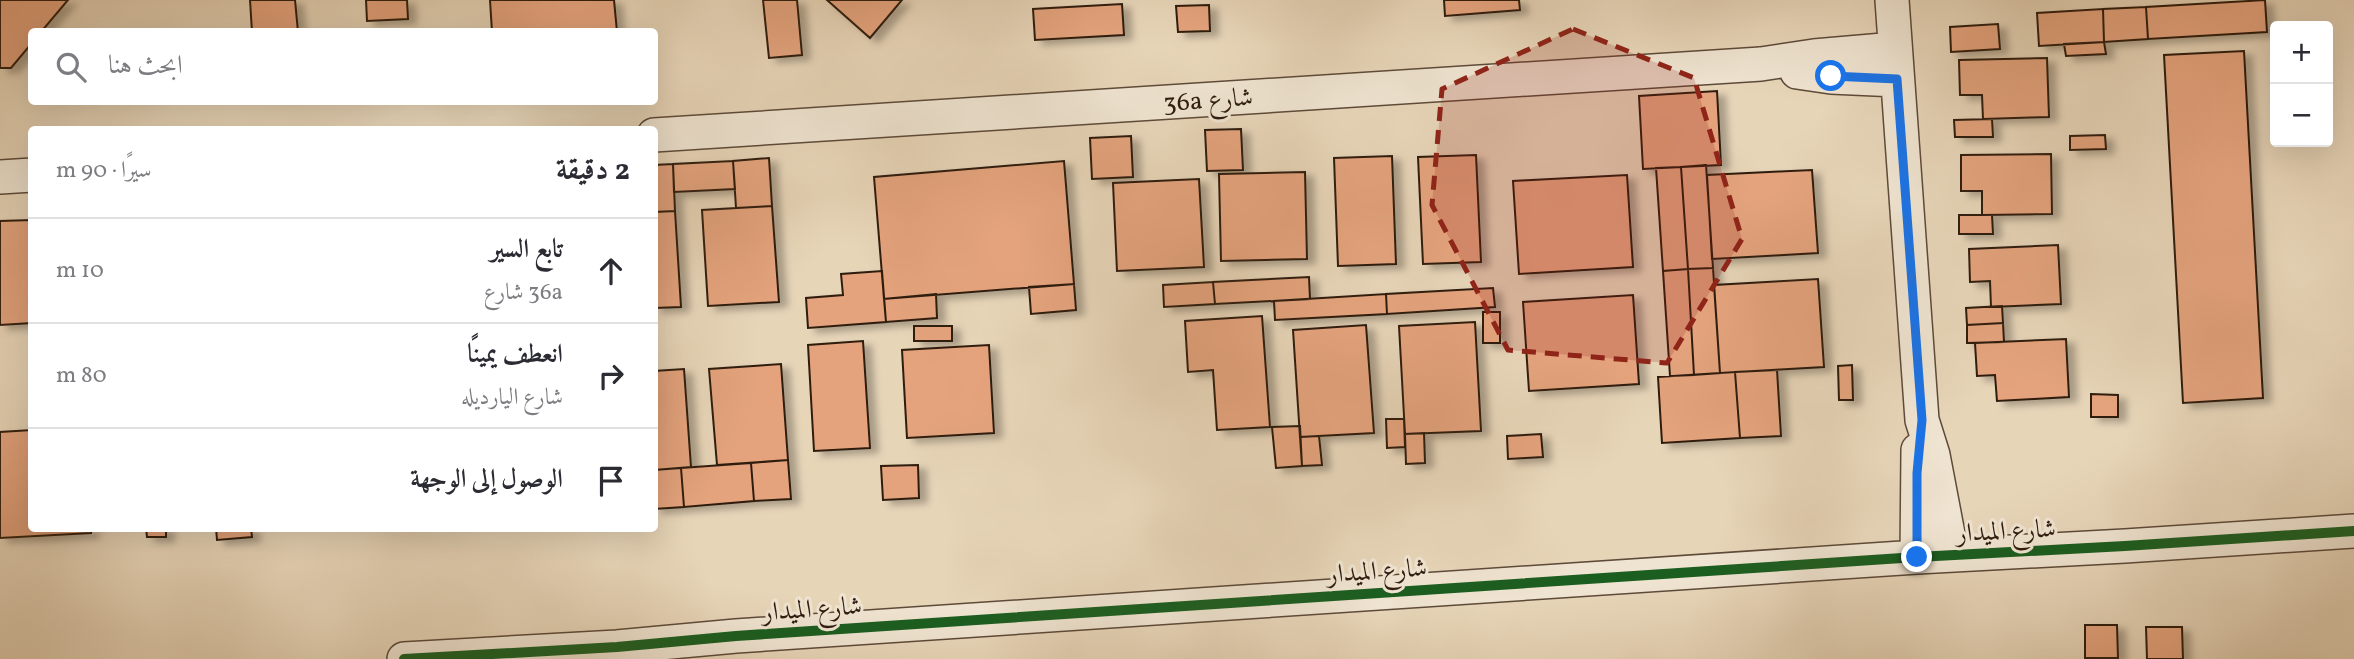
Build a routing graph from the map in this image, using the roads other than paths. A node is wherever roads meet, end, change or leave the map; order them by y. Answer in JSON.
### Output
{"nodes":[{"id":1,"x":1892,"y":0,"type":"edge"},
{"id":2,"x":1896,"y":64,"type":"junction"},
{"id":3,"x":658,"y":135,"type":"edge"},
{"id":4,"x":28,"y":175,"type":"edge"},
{"id":5,"x":0,"y":177,"type":"edge"},
{"id":6,"x":1922,"y":420,"type":"junction"},
{"id":7,"x":2354,"y":531,"type":"edge"},
{"id":8,"x":1952,"y":555,"type":"junction"},
{"id":9,"x":1917,"y":557,"type":"junction"},
{"id":10,"x":720,"y":648,"type":"edge"},
{"id":11,"x":404,"y":659,"type":"edge"}],
"edges":[{"from":1,"to":2,"type":"street"},
{"from":2,"to":3,"type":"street","name":"36a شارع"},
{"from":2,"to":6,"type":"street"},
{"from":4,"to":5,"type":"street"},
{"from":6,"to":8,"type":"street"},
{"from":6,"to":9,"type":"street"},
{"from":7,"to":8,"type":"street","name":"شارع الميدار"},
{"from":8,"to":9,"type":"street","name":"شارع الميدار"},
{"from":9,"to":10,"type":"street","name":"شارع الميدار"},
{"from":10,"to":11,"type":"street","name":"شارع الميدار"}]}
